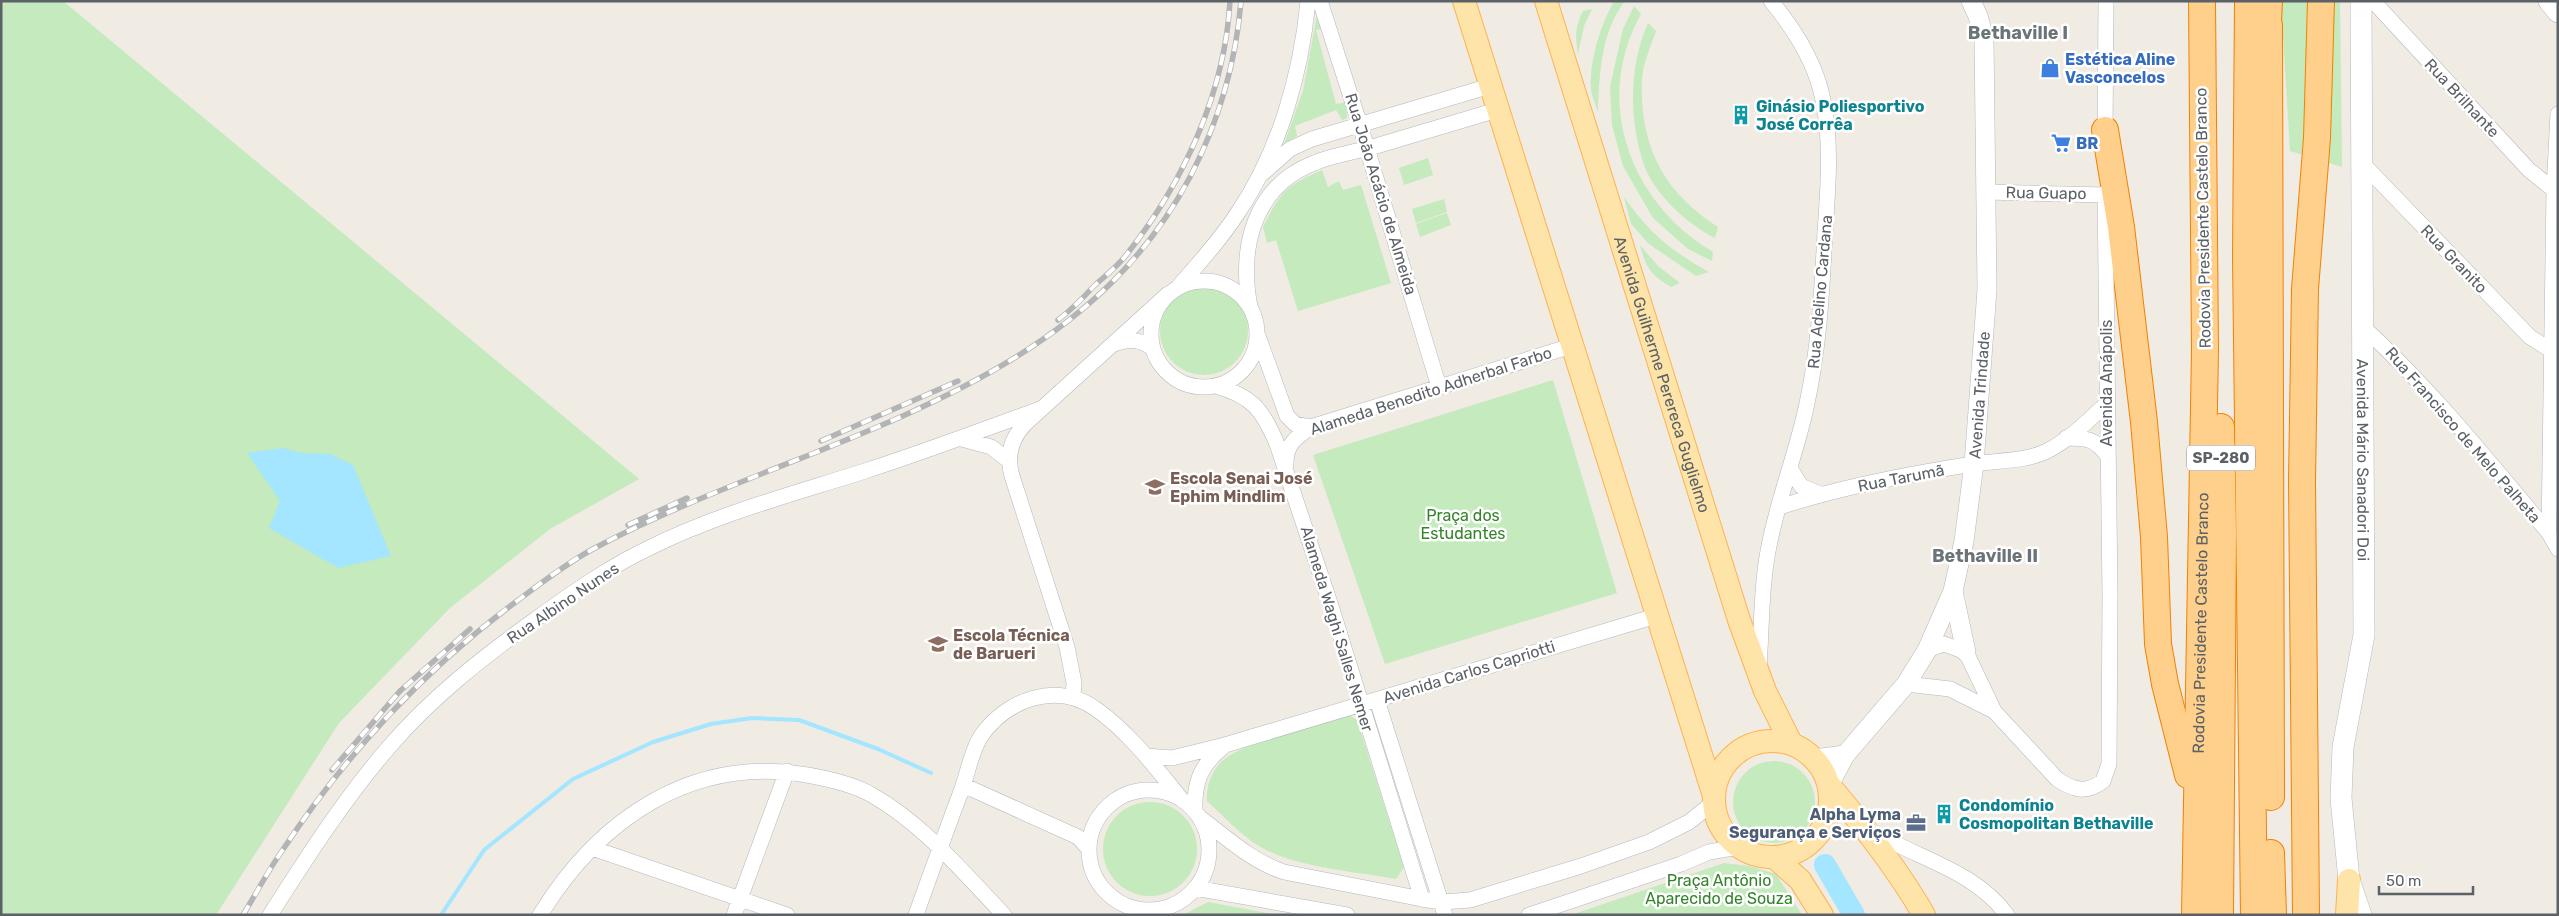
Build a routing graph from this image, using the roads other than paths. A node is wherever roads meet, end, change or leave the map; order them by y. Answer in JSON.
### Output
{"nodes":[{"id":1,"x":1308,"y":1,"type":"edge"},
{"id":2,"x":1320,"y":1,"type":"edge"},
{"id":3,"x":1464,"y":1,"type":"edge"},
{"id":4,"x":1546,"y":1,"type":"edge"},
{"id":5,"x":1771,"y":1,"type":"edge"},
{"id":6,"x":1971,"y":1,"type":"edge"},
{"id":7,"x":2100,"y":1,"type":"edge"},
{"id":8,"x":2106,"y":1,"type":"edge"},
{"id":9,"x":2197,"y":1,"type":"edge"},
{"id":10,"x":2202,"y":1,"type":"edge"},
{"id":11,"x":2214,"y":1,"type":"edge"},
{"id":12,"x":2248,"y":1,"type":"edge"},
{"id":13,"x":2320,"y":1,"type":"edge"},
{"id":14,"x":2360,"y":1,"type":"edge"},
{"id":15,"x":2373,"y":1,"type":"edge"},
{"id":16,"x":2549,"y":1,"type":"edge"},
{"id":17,"x":2558,"y":12,"type":"edge"},
{"id":18,"x":2269,"y":13,"type":"edge"},
{"id":19,"x":2105,"y":19,"type":"junction"},
{"id":20,"x":2201,"y":32,"type":"junction"},
{"id":21,"x":1490,"y":86,"type":"junction"},
{"id":22,"x":1497,"y":110,"type":"junction"},
{"id":23,"x":2558,"y":114,"type":"edge"},
{"id":24,"x":1360,"y":125,"type":"junction"},
{"id":25,"x":2216,"y":128,"type":"junction"},
{"id":26,"x":2105,"y":130,"type":"junction"},
{"id":27,"x":1367,"y":148,"type":"junction"},
{"id":28,"x":2361,"y":162,"type":"junction"},
{"id":29,"x":1256,"y":181,"type":"junction"},
{"id":30,"x":2554,"y":190,"type":"junction"},
{"id":31,"x":1987,"y":192,"type":"junction"},
{"id":32,"x":2105,"y":195,"type":"junction"},
{"id":33,"x":2246,"y":198,"type":"junction"},
{"id":34,"x":1173,"y":291,"type":"junction"},
{"id":35,"x":1250,"y":306,"type":"junction"},
{"id":36,"x":2362,"y":326,"type":"junction"},
{"id":37,"x":1258,"y":334,"type":"junction"},
{"id":38,"x":1112,"y":345,"type":"junction"},
{"id":39,"x":1571,"y":346,"type":"junction"},
{"id":40,"x":1153,"y":349,"type":"junction"},
{"id":41,"x":2552,"y":351,"type":"junction"},
{"id":42,"x":1216,"y":386,"type":"junction"},
{"id":43,"x":1439,"y":387,"type":"junction"},
{"id":44,"x":2107,"y":403,"type":"junction"},
{"id":45,"x":1040,"y":408,"type":"junction"},
{"id":46,"x":2554,"y":408,"type":"edge"},
{"id":47,"x":1311,"y":427,"type":"junction"},
{"id":48,"x":2066,"y":438,"type":"junction"},
{"id":49,"x":962,"y":439,"type":"junction"},
{"id":50,"x":2107,"y":456,"type":"junction"},
{"id":51,"x":1008,"y":460,"type":"junction"},
{"id":52,"x":1974,"y":464,"type":"junction"},
{"id":53,"x":1790,"y":468,"type":"junction"},
{"id":54,"x":1286,"y":469,"type":"junction"},
{"id":55,"x":1820,"y":494,"type":"junction"},
{"id":56,"x":1780,"y":508,"type":"junction"},
{"id":57,"x":2549,"y":533,"type":"junction"},
{"id":58,"x":2558,"y":549,"type":"edge"},
{"id":59,"x":1952,"y":591,"type":"junction"},
{"id":60,"x":1656,"y":616,"type":"junction"},
{"id":61,"x":1927,"y":650,"type":"junction"},
{"id":62,"x":1966,"y":652,"type":"junction"},
{"id":63,"x":1759,"y":675,"type":"junction"},
{"id":64,"x":1906,"y":684,"type":"junction"},
{"id":65,"x":1073,"y":698,"type":"junction"},
{"id":66,"x":1377,"y":700,"type":"junction"},
{"id":67,"x":1361,"y":705,"type":"junction"},
{"id":68,"x":1994,"y":712,"type":"junction"},
{"id":69,"x":1791,"y":744,"type":"junction"},
{"id":70,"x":1226,"y":745,"type":"junction"},
{"id":71,"x":1845,"y":755,"type":"junction"},
{"id":72,"x":1146,"y":756,"type":"junction"},
{"id":73,"x":1815,"y":759,"type":"junction"},
{"id":74,"x":786,"y":771,"type":"junction"},
{"id":75,"x":963,"y":785,"type":"junction"},
{"id":76,"x":1829,"y":785,"type":"junction"},
{"id":77,"x":1714,"y":799,"type":"junction"},
{"id":78,"x":1182,"y":800,"type":"junction"},
{"id":79,"x":2196,"y":806,"type":"junction"},
{"id":80,"x":1197,"y":814,"type":"junction"},
{"id":81,"x":1869,"y":833,"type":"junction"},
{"id":82,"x":1739,"y":847,"type":"junction"},
{"id":83,"x":592,"y":848,"type":"junction"},
{"id":84,"x":940,"y":848,"type":"junction"},
{"id":85,"x":1089,"y":849,"type":"junction"},
{"id":86,"x":1774,"y":857,"type":"junction"},
{"id":87,"x":2349,"y":880,"type":"junction"},
{"id":88,"x":2220,"y":881,"type":"junction"},
{"id":89,"x":1195,"y":888,"type":"junction"},
{"id":90,"x":740,"y":898,"type":"junction"},
{"id":91,"x":1422,"y":899,"type":"junction"},
{"id":92,"x":1444,"y":908,"type":"edge"},
{"id":93,"x":1132,"y":911,"type":"edge"},
{"id":94,"x":270,"y":915,"type":"edge"},
{"id":95,"x":540,"y":915,"type":"edge"},
{"id":96,"x":734,"y":915,"type":"edge"},
{"id":97,"x":786,"y":915,"type":"edge"},
{"id":98,"x":916,"y":915,"type":"edge"},
{"id":99,"x":1004,"y":915,"type":"edge"},
{"id":100,"x":1347,"y":915,"type":"edge"},
{"id":101,"x":1529,"y":915,"type":"edge"},
{"id":102,"x":1822,"y":915,"type":"edge"},
{"id":103,"x":1924,"y":915,"type":"edge"},
{"id":104,"x":1936,"y":915,"type":"edge"},
{"id":105,"x":2007,"y":915,"type":"edge"},
{"id":106,"x":2195,"y":915,"type":"edge"},
{"id":107,"x":2220,"y":915,"type":"edge"},
{"id":108,"x":2254,"y":915,"type":"edge"},
{"id":109,"x":2273,"y":915,"type":"edge"},
{"id":110,"x":2306,"y":915,"type":"edge"},
{"id":111,"x":2347,"y":915,"type":"edge"},
{"id":112,"x":2361,"y":915,"type":"edge"}],
"edges":[{"from":1,"to":29,"type":"street"},
{"from":2,"to":24,"type":"street","name":"Rua João Acácio de Almeida"},
{"from":3,"to":21,"type":"main road"},
{"from":4,"to":63,"type":"main road","name":"Avenida Guilherme Perereca Guglielmo"},
{"from":5,"to":53,"type":"street","name":"Rua Adelino Cardana"},
{"from":6,"to":31,"type":"street","name":"Avenida Trindade"},
{"from":7,"to":19,"type":"street"},
{"from":8,"to":19,"type":"street","name":"Avenida Anápolis"},
{"from":9,"to":20,"type":"highway"},
{"from":10,"to":20,"type":"highway","name":"Rodovia Presidente Castelo Branco"},
{"from":11,"to":25,"type":"highway","name":"Rodovia Presidente Castelo Branco","number":"SP-280"},
{"from":12,"to":33,"type":"highway","number":"SP-280"},
{"from":13,"to":110,"type":"highway"},
{"from":14,"to":28,"type":"main road","name":"Avenida Mário Sanadori Doi"},
{"from":15,"to":30,"type":"street","name":"Rua Brilhante"},
{"from":16,"to":17,"type":"main road"},
{"from":18,"to":33,"type":"highway"},
{"from":18,"to":109,"type":"highway"},
{"from":19,"to":26,"type":"street","name":"Avenida Anápolis"},
{"from":20,"to":25,"type":"highway"},
{"from":20,"to":79,"type":"highway","name":"Rodovia Presidente Castelo Branco"},
{"from":21,"to":22,"type":"main road"},
{"from":21,"to":24,"type":"street"},
{"from":22,"to":27,"type":"street"},
{"from":22,"to":39,"type":"main road"},
{"from":23,"to":30,"type":"street"},
{"from":24,"to":27,"type":"street","name":"Rua João Acácio de Almeida"},
{"from":24,"to":29,"type":"street"},
{"from":25,"to":88,"type":"highway","name":"Rodovia Presidente Castelo Branco","number":"SP-280"},
{"from":26,"to":32,"type":"street","name":"Avenida Anápolis"},
{"from":26,"to":79,"type":"highway"},
{"from":27,"to":35,"type":"street"},
{"from":27,"to":43,"type":"street","name":"Rua João Acácio de Almeida"},
{"from":28,"to":36,"type":"main road","name":"Avenida Mário Sanadori Doi"},
{"from":28,"to":41,"type":"street","name":"Rua Granito"},
{"from":29,"to":34,"type":"street"},
{"from":30,"to":41,"type":"street"},
{"from":31,"to":32,"type":"street","name":"Rua Guapo"},
{"from":31,"to":52,"type":"street","name":"Avenida Trindade"},
{"from":32,"to":44,"type":"street","name":"Avenida Anápolis"},
{"from":33,"to":108,"type":"highway","number":"SP-280"},
{"from":34,"to":35,"type":"street"},
{"from":34,"to":38,"type":"street"},
{"from":34,"to":40,"type":"street"},
{"from":35,"to":37,"type":"street"},
{"from":36,"to":57,"type":"street","name":"Rua Francisco de Melo Palheta"},
{"from":36,"to":87,"type":"main road","name":"Avenida Mário Sanadori Doi"},
{"from":37,"to":42,"type":"street"},
{"from":37,"to":47,"type":"street"},
{"from":38,"to":40,"type":"street"},
{"from":38,"to":45,"type":"street"},
{"from":39,"to":43,"type":"street","name":"Alameda Benedito Adherbal Farbo"},
{"from":39,"to":60,"type":"main road"},
{"from":40,"to":42,"type":"street"},
{"from":41,"to":46,"type":"street"},
{"from":42,"to":54,"type":"street","name":"Alameda Waghi Salles Nemer"},
{"from":43,"to":47,"type":"street","name":"Alameda Benedito Adherbal Farbo"},
{"from":44,"to":48,"type":"street","name":"Rua Tarumã"},
{"from":44,"to":50,"type":"street","name":"Avenida Anápolis"},
{"from":45,"to":49,"type":"street","name":"Rua Albino Nunes"},
{"from":45,"to":51,"type":"street"},
{"from":46,"to":57,"type":"street"},
{"from":47,"to":54,"type":"street","name":"Alameda Benedito Adherbal Farbo"},
{"from":48,"to":50,"type":"street"},
{"from":48,"to":52,"type":"street","name":"Rua Tarumã"},
{"from":49,"to":51,"type":"street"},
{"from":49,"to":94,"type":"street","name":"Rua Albino Nunes"},
{"from":50,"to":68,"type":"street","name":"Avenida Anápolis"},
{"from":51,"to":65,"type":"street"},
{"from":52,"to":55,"type":"street","name":"Rua Tarumã"},
{"from":52,"to":59,"type":"street","name":"Avenida Trindade"},
{"from":53,"to":55,"type":"street"},
{"from":53,"to":56,"type":"street","name":"Rua Adelino Cardana"},
{"from":54,"to":67,"type":"street","name":"Alameda Waghi Salles Nemer"},
{"from":55,"to":56,"type":"street","name":"Rua Tarumã"},
{"from":56,"to":63,"type":"street","name":"Rua Adelino Cardana"},
{"from":57,"to":58,"type":"street","name":"Rua Francisco de Melo Palheta"},
{"from":59,"to":61,"type":"street","name":"Avenida Trindade"},
{"from":59,"to":62,"type":"street"},
{"from":60,"to":66,"type":"street","name":"Avenida Carlos Capriotti"},
{"from":60,"to":77,"type":"main road"},
{"from":61,"to":62,"type":"street"},
{"from":61,"to":64,"type":"street","name":"Avenida Trindade"},
{"from":62,"to":68,"type":"street"},
{"from":63,"to":69,"type":"main road","name":"Avenida Guilherme Perereca Guglielmo"},
{"from":64,"to":68,"type":"street"},
{"from":64,"to":71,"type":"street","name":"Avenida Trindade"},
{"from":65,"to":72,"type":"street"},
{"from":65,"to":75,"type":"street"},
{"from":66,"to":67,"type":"street","name":"Avenida Carlos Capriotti"},
{"from":66,"to":92,"type":"street","name":"Alameda Waghi Salles Nemer"},
{"from":67,"to":70,"type":"street","name":"Avenida Carlos Capriotti"},
{"from":67,"to":91,"type":"street","name":"Alameda Waghi Salles Nemer"},
{"from":69,"to":73,"type":"main road"},
{"from":69,"to":77,"type":"main road"},
{"from":70,"to":72,"type":"street","name":"Avenida Carlos Capriotti"},
{"from":70,"to":80,"type":"street","name":"Avenida Carlos Capriotti"},
{"from":71,"to":73,"type":"street"},
{"from":71,"to":76,"type":"street","name":"Avenida Trindade"},
{"from":72,"to":78,"type":"street"},
{"from":73,"to":76,"type":"main road"},
{"from":74,"to":83,"type":"street"},
{"from":74,"to":84,"type":"street"},
{"from":74,"to":90,"type":"street"},
{"from":75,"to":84,"type":"street"},
{"from":75,"to":85,"type":"street"},
{"from":76,"to":81,"type":"main road"},
{"from":76,"to":86,"type":"main road"},
{"from":77,"to":82,"type":"main road"},
{"from":77,"to":92,"type":"street"},
{"from":78,"to":80,"type":"street"},
{"from":78,"to":85,"type":"street"},
{"from":79,"to":88,"type":"highway"},
{"from":79,"to":106,"type":"highway","name":"Rodovia Presidente Castelo Branco"},
{"from":80,"to":89,"type":"street"},
{"from":80,"to":91,"type":"street"},
{"from":81,"to":103,"type":"main road"},
{"from":81,"to":104,"type":"main road"},
{"from":81,"to":105,"type":"street"},
{"from":82,"to":86,"type":"main road"},
{"from":82,"to":101,"type":"street"},
{"from":83,"to":90,"type":"street"},
{"from":83,"to":95,"type":"street"},
{"from":84,"to":98,"type":"street"},
{"from":84,"to":99,"type":"street"},
{"from":85,"to":93,"type":"street"},
{"from":86,"to":102,"type":"main road"},
{"from":87,"to":111,"type":"main road"},
{"from":87,"to":112,"type":"main road","name":"Avenida Mário Sanadori Doi"},
{"from":88,"to":107,"type":"highway","name":"Rodovia Presidente Castelo Branco","number":"SP-280"},
{"from":89,"to":93,"type":"street"},
{"from":89,"to":100,"type":"street"},
{"from":90,"to":96,"type":"street"},
{"from":90,"to":97,"type":"street"},
{"from":91,"to":92,"type":"street"}]}
